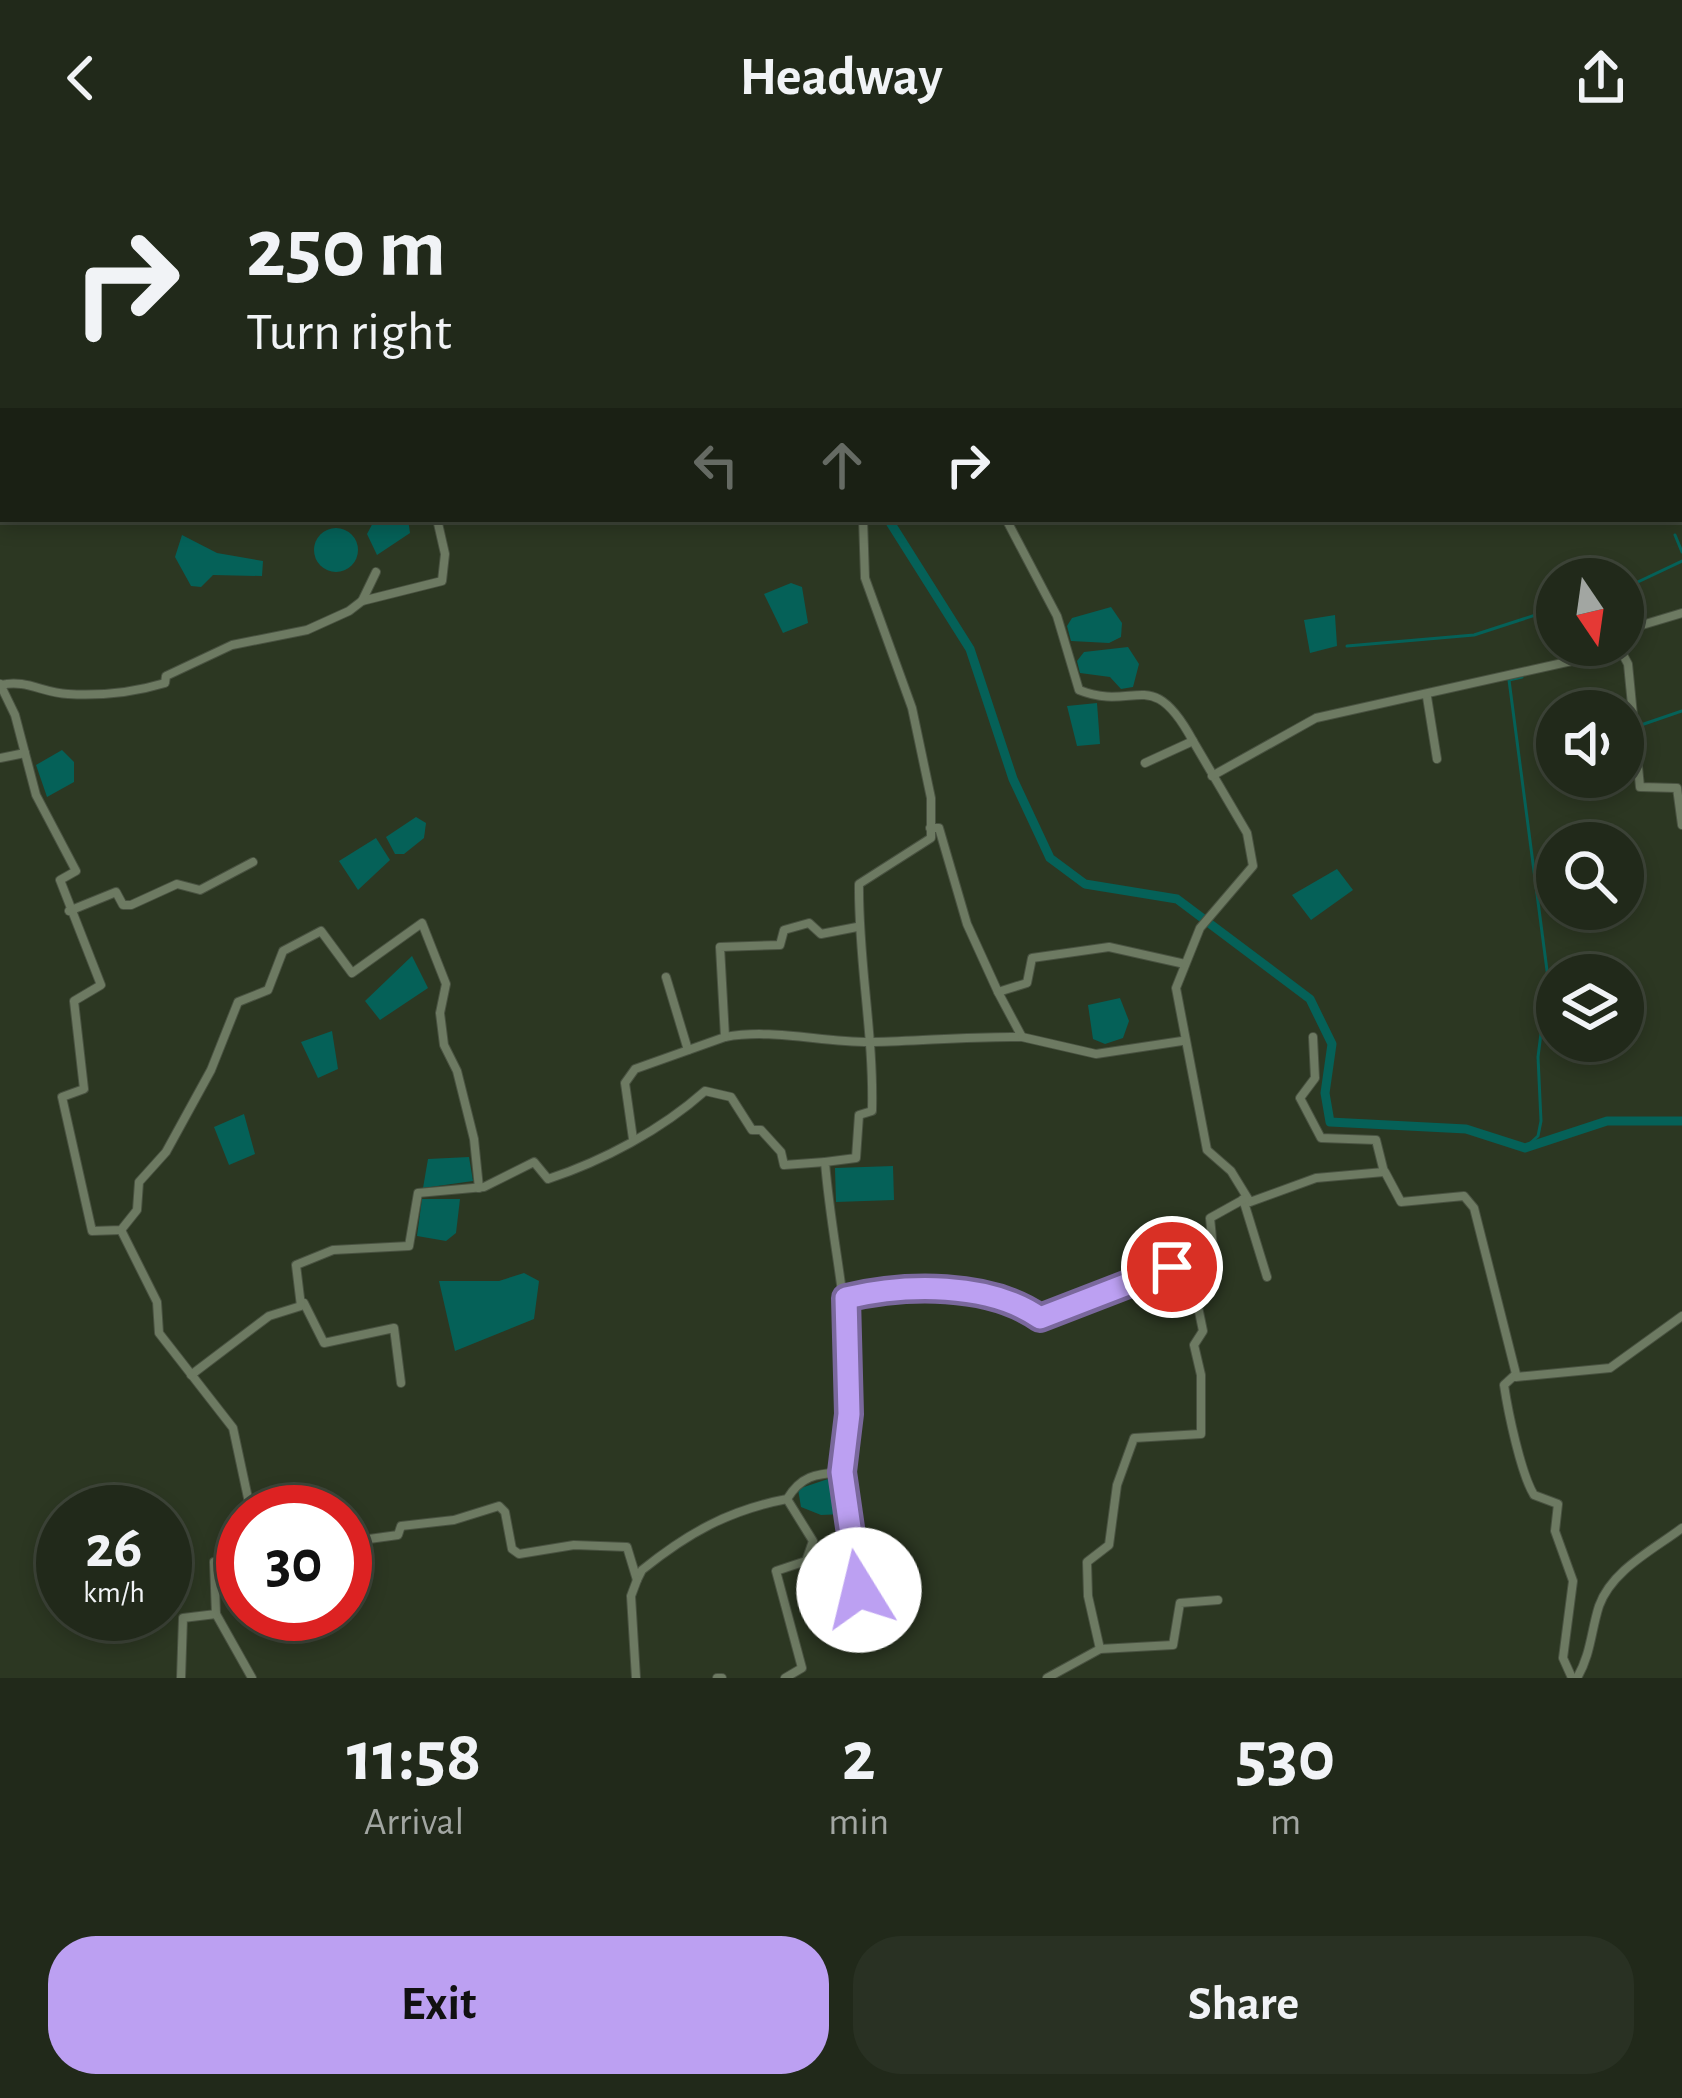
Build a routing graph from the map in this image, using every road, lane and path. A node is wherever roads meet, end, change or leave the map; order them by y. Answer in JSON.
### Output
{"nodes":[{"id":1,"x":437,"y":522,"type":"edge"},
{"id":2,"x":863,"y":522,"type":"edge"},
{"id":3,"x":1008,"y":522,"type":"edge"},
{"id":4,"x":376,"y":572,"type":"dead end"},
{"id":5,"x":362,"y":601,"type":"junction"},
{"id":6,"x":1682,"y":613,"type":"edge"},
{"id":7,"x":1644,"y":624,"type":"edge"},
{"id":8,"x":1555,"y":666,"type":"edge"},
{"id":9,"x":1628,"y":666,"type":"edge"},
{"id":10,"x":1,"y":684,"type":"edge"},
{"id":11,"x":1426,"y":697,"type":"junction"},
{"id":12,"x":1193,"y":741,"type":"junction"},
{"id":13,"x":25,"y":753,"type":"junction"},
{"id":14,"x":0,"y":758,"type":"edge"},
{"id":15,"x":1437,"y":759,"type":"dead end"},
{"id":16,"x":1145,"y":764,"type":"dead end"},
{"id":17,"x":1212,"y":776,"type":"junction"},
{"id":18,"x":1682,"y":825,"type":"edge"},
{"id":19,"x":930,"y":828,"type":"junction"},
{"id":20,"x":253,"y":862,"type":"dead end"},
{"id":21,"x":69,"y":911,"type":"junction"},
{"id":22,"x":857,"y":927,"type":"junction"},
{"id":23,"x":1185,"y":964,"type":"junction"},
{"id":24,"x":666,"y":977,"type":"dead end"},
{"id":25,"x":998,"y":992,"type":"junction"},
{"id":26,"x":725,"y":1037,"type":"junction"},
{"id":27,"x":1022,"y":1037,"type":"junction"},
{"id":28,"x":1313,"y":1037,"type":"dead end"},
{"id":29,"x":1182,"y":1041,"type":"junction"},
{"id":30,"x":873,"y":1042,"type":"junction"},
{"id":31,"x":688,"y":1050,"type":"junction"},
{"id":32,"x":633,"y":1139,"type":"junction"},
{"id":33,"x":825,"y":1162,"type":"junction"},
{"id":34,"x":1384,"y":1172,"type":"junction"},
{"id":35,"x":478,"y":1188,"type":"junction"},
{"id":36,"x":1245,"y":1199,"type":"junction"},
{"id":37,"x":121,"y":1230,"type":"junction"},
{"id":38,"x":1189,"y":1263,"type":"junction"},
{"id":39,"x":1267,"y":1277,"type":"dead end"},
{"id":40,"x":846,"y":1298,"type":"junction"},
{"id":41,"x":304,"y":1303,"type":"junction"},
{"id":42,"x":1682,"y":1316,"type":"edge"},
{"id":43,"x":190,"y":1376,"type":"junction"},
{"id":44,"x":1514,"y":1378,"type":"junction"},
{"id":45,"x":401,"y":1383,"type":"dead end"},
{"id":46,"x":842,"y":1472,"type":"junction"},
{"id":47,"x":245,"y":1485,"type":"edge"},
{"id":48,"x":787,"y":1499,"type":"junction"},
{"id":49,"x":1682,"y":1528,"type":"edge"},
{"id":50,"x":372,"y":1539,"type":"edge"},
{"id":51,"x":216,"y":1562,"type":"edge"},
{"id":52,"x":637,"y":1580,"type":"junction"},
{"id":53,"x":1218,"y":1600,"type":"dead end"},
{"id":54,"x":861,"y":1610,"type":"dead end"},
{"id":55,"x":216,"y":1614,"type":"joint"},
{"id":56,"x":231,"y":1641,"type":"edge"},
{"id":57,"x":1100,"y":1649,"type":"junction"},
{"id":58,"x":181,"y":1678,"type":"edge"},
{"id":59,"x":252,"y":1678,"type":"edge"},
{"id":60,"x":636,"y":1678,"type":"edge"},
{"id":61,"x":785,"y":1678,"type":"edge"},
{"id":62,"x":1047,"y":1678,"type":"edge"},
{"id":63,"x":1574,"y":1678,"type":"edge"}],
"edges":[{"from":1,"to":5,"type":"street"},
{"from":2,"to":19,"type":"street"},
{"from":3,"to":12,"type":"street"},
{"from":4,"to":5,"type":"street"},
{"from":5,"to":10,"type":"street"},
{"from":6,"to":7,"type":"street"},
{"from":8,"to":11,"type":"street"},
{"from":9,"to":18,"type":"street"},
{"from":10,"to":13,"type":"street"},
{"from":11,"to":15,"type":"street"},
{"from":11,"to":17,"type":"street"},
{"from":12,"to":16,"type":"street"},
{"from":12,"to":17,"type":"street"},
{"from":13,"to":14,"type":"street"},
{"from":13,"to":21,"type":"street"},
{"from":17,"to":23,"type":"street"},
{"from":19,"to":22,"type":"street"},
{"from":19,"to":25,"type":"street"},
{"from":20,"to":21,"type":"street"},
{"from":21,"to":37,"type":"street"},
{"from":22,"to":26,"type":"street"},
{"from":22,"to":30,"type":"street"},
{"from":23,"to":25,"type":"street"},
{"from":23,"to":29,"type":"street"},
{"from":24,"to":31,"type":"street"},
{"from":25,"to":27,"type":"street"},
{"from":26,"to":30,"type":"street"},
{"from":26,"to":31,"type":"street"},
{"from":27,"to":29,"type":"street"},
{"from":27,"to":30,"type":"street"},
{"from":28,"to":34,"type":"street"},
{"from":29,"to":36,"type":"street"},
{"from":30,"to":33,"type":"street"},
{"from":31,"to":32,"type":"street"},
{"from":32,"to":33,"type":"street"},
{"from":32,"to":35,"type":"street"},
{"from":33,"to":40,"type":"street"},
{"from":34,"to":36,"type":"street"},
{"from":34,"to":44,"type":"street"},
{"from":35,"to":37,"type":"street"},
{"from":35,"to":41,"type":"street"},
{"from":36,"to":38,"type":"street"},
{"from":36,"to":39,"type":"street"},
{"from":37,"to":43,"type":"street"},
{"from":38,"to":40,"type":"street"},
{"from":38,"to":57,"type":"street"},
{"from":40,"to":46,"type":"street"},
{"from":41,"to":43,"type":"street"},
{"from":41,"to":45,"type":"street"},
{"from":42,"to":44,"type":"street"},
{"from":43,"to":47,"type":"street"},
{"from":44,"to":63,"type":"street"},
{"from":46,"to":48,"type":"street"},
{"from":46,"to":54,"type":"street"},
{"from":48,"to":52,"type":"street"},
{"from":48,"to":61,"type":"street"},
{"from":49,"to":63,"type":"street"},
{"from":50,"to":52,"type":"street"},
{"from":51,"to":55,"type":"street"},
{"from":52,"to":60,"type":"street"},
{"from":53,"to":57,"type":"street"},
{"from":55,"to":58,"type":"street"},
{"from":56,"to":59,"type":"street"},
{"from":57,"to":62,"type":"street"}]}
